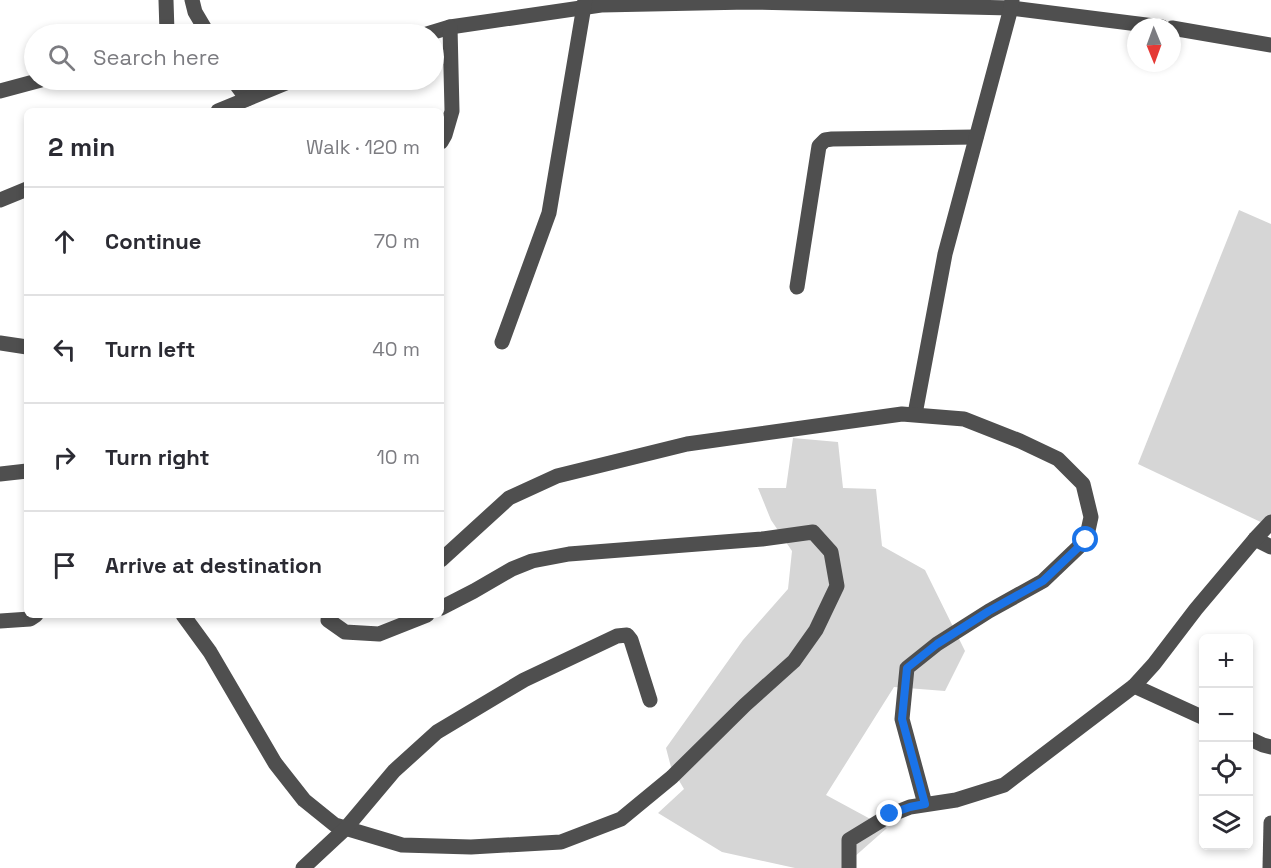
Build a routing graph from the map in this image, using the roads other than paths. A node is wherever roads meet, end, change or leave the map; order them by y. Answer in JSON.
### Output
{"nodes":[{"id":1,"x":166,"y":0,"type":"edge"},
{"id":2,"x":192,"y":0,"type":"edge"},
{"id":3,"x":584,"y":4,"type":"edge"},
{"id":4,"x":1012,"y":4,"type":"edge"},
{"id":5,"x":1127,"y":22,"type":"edge"},
{"id":6,"x":167,"y":24,"type":"edge"},
{"id":7,"x":202,"y":24,"type":"edge"},
{"id":8,"x":450,"y":27,"type":"junction"},
{"id":9,"x":444,"y":29,"type":"edge"},
{"id":10,"x":1181,"y":30,"type":"edge"},
{"id":11,"x":1271,"y":45,"type":"edge"},
{"id":12,"x":24,"y":85,"type":"edge"},
{"id":13,"x":240,"y":90,"type":"edge"},
{"id":14,"x":268,"y":90,"type":"edge"},
{"id":15,"x":0,"y":91,"type":"edge"},
{"id":16,"x":246,"y":99,"type":"junction"},
{"id":17,"x":225,"y":108,"type":"edge"},
{"id":18,"x":444,"y":137,"type":"edge"},
{"id":19,"x":976,"y":137,"type":"junction"},
{"id":20,"x":24,"y":190,"type":"edge"},
{"id":21,"x":0,"y":200,"type":"edge"},
{"id":22,"x":797,"y":287,"type":"dead end"},
{"id":23,"x":502,"y":342,"type":"dead end"},
{"id":24,"x":0,"y":343,"type":"edge"},
{"id":25,"x":24,"y":347,"type":"edge"},
{"id":26,"x":915,"y":414,"type":"junction"},
{"id":27,"x":24,"y":471,"type":"edge"},
{"id":28,"x":0,"y":474,"type":"edge"},
{"id":29,"x":1271,"y":522,"type":"edge"},
{"id":30,"x":1255,"y":539,"type":"junction"},
{"id":31,"x":1271,"y":547,"type":"edge"},
{"id":32,"x":444,"y":557,"type":"edge"},
{"id":33,"x":444,"y":606,"type":"edge"},
{"id":34,"x":32,"y":618,"type":"edge"},
{"id":35,"x":185,"y":618,"type":"edge"},
{"id":36,"x":328,"y":618,"type":"edge"},
{"id":37,"x":419,"y":618,"type":"edge"},
{"id":38,"x":0,"y":621,"type":"edge"},
{"id":39,"x":1134,"y":686,"type":"junction"},
{"id":40,"x":650,"y":700,"type":"dead end"},
{"id":41,"x":1199,"y":715,"type":"edge"},
{"id":42,"x":1253,"y":740,"type":"edge"},
{"id":43,"x":1271,"y":747,"type":"edge"},
{"id":44,"x":925,"y":804,"type":"junction"},
{"id":45,"x":1271,"y":823,"type":"edge"},
{"id":46,"x":345,"y":828,"type":"junction"},
{"id":47,"x":303,"y":868,"type":"edge"},
{"id":48,"x":849,"y":868,"type":"edge"},
{"id":49,"x":1270,"y":868,"type":"edge"}],
"edges":[{"from":1,"to":6,"type":"street"},
{"from":2,"to":7,"type":"street"},
{"from":3,"to":4,"type":"street"},
{"from":3,"to":8,"type":"street"},
{"from":3,"to":23,"type":"street"},
{"from":4,"to":5,"type":"street"},
{"from":4,"to":19,"type":"street"},
{"from":8,"to":9,"type":"street"},
{"from":8,"to":18,"type":"street"},
{"from":10,"to":11,"type":"street"},
{"from":12,"to":15,"type":"street"},
{"from":13,"to":16,"type":"street"},
{"from":14,"to":16,"type":"street"},
{"from":16,"to":17,"type":"street"},
{"from":19,"to":22,"type":"street"},
{"from":19,"to":26,"type":"street"},
{"from":20,"to":21,"type":"street"},
{"from":24,"to":25,"type":"street"},
{"from":26,"to":32,"type":"street"},
{"from":26,"to":44,"type":"street"},
{"from":27,"to":28,"type":"street"},
{"from":29,"to":30,"type":"street"},
{"from":30,"to":31,"type":"street"},
{"from":30,"to":39,"type":"street"},
{"from":33,"to":46,"type":"street"},
{"from":34,"to":38,"type":"street"},
{"from":35,"to":46,"type":"street"},
{"from":36,"to":37,"type":"street"},
{"from":39,"to":41,"type":"street"},
{"from":39,"to":44,"type":"street"},
{"from":40,"to":46,"type":"street"},
{"from":42,"to":43,"type":"street"},
{"from":44,"to":48,"type":"street"},
{"from":45,"to":49,"type":"street"},
{"from":46,"to":47,"type":"street"}]}
